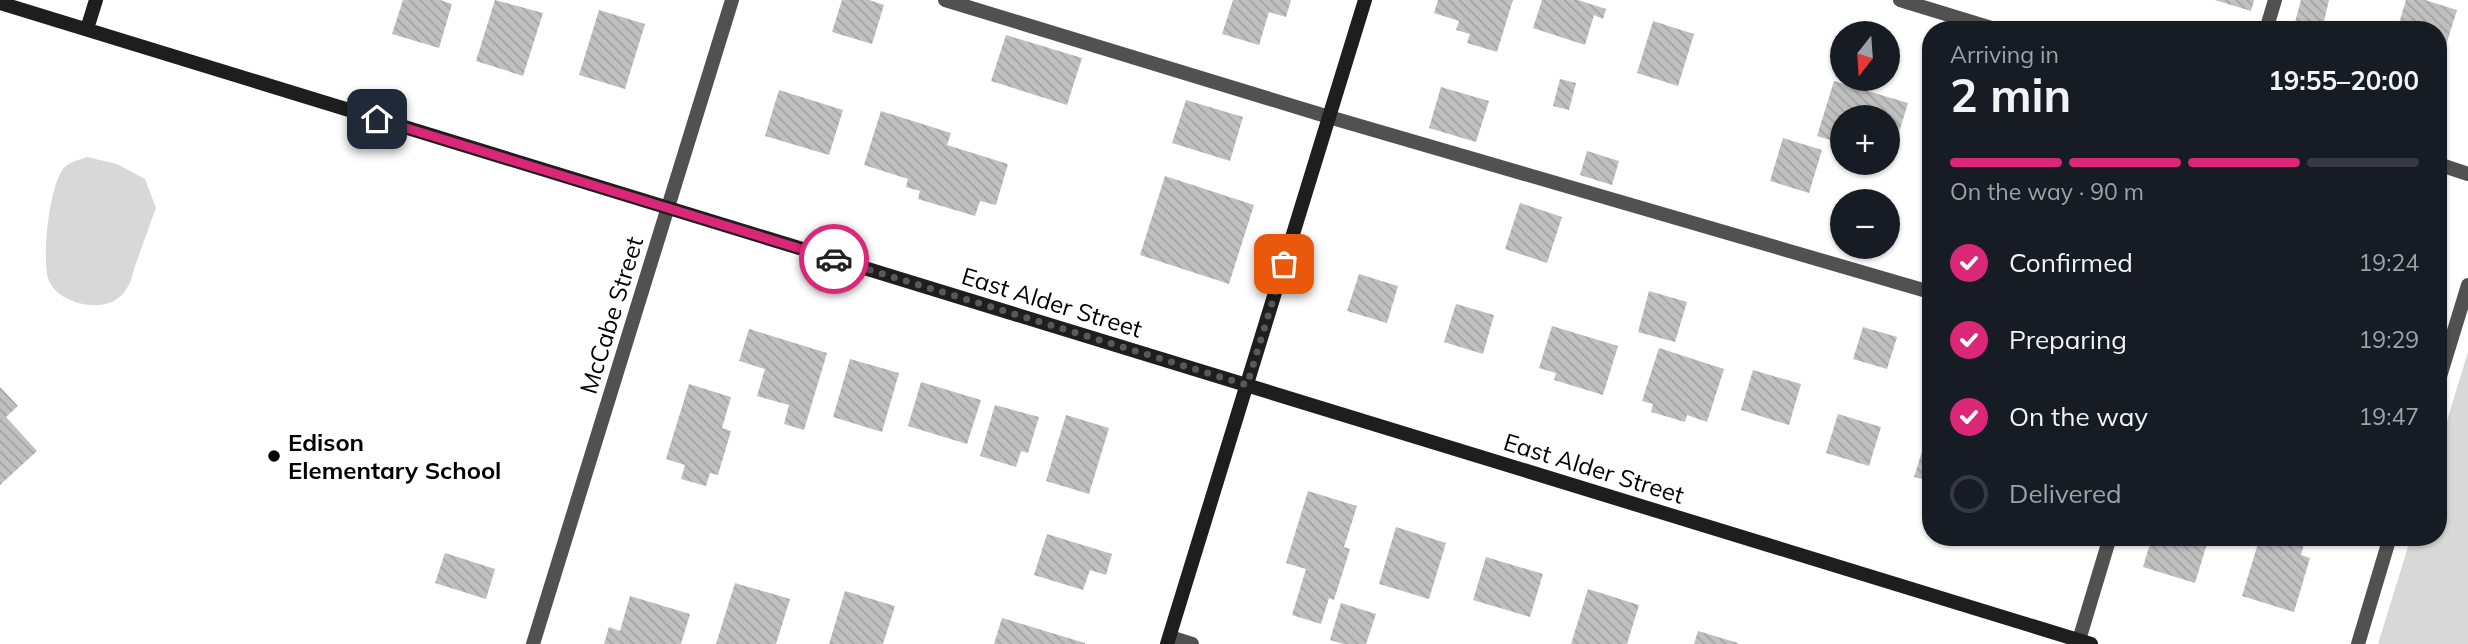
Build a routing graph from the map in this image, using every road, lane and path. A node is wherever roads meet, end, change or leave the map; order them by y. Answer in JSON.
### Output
{"nodes":[{"id":1,"x":96,"y":0,"type":"edge"},
{"id":2,"x":732,"y":0,"type":"edge"},
{"id":3,"x":945,"y":0,"type":"edge"},
{"id":4,"x":1365,"y":0,"type":"edge"},
{"id":5,"x":1900,"y":0,"type":"edge"},
{"id":6,"x":2275,"y":0,"type":"edge"},
{"id":7,"x":0,"y":3,"type":"edge"},
{"id":8,"x":1969,"y":21,"type":"edge"},
{"id":9,"x":2269,"y":21,"type":"edge"},
{"id":10,"x":87,"y":29,"type":"junction"},
{"id":11,"x":1329,"y":117,"type":"junction"},
{"id":12,"x":2447,"y":167,"type":"edge"},
{"id":13,"x":2468,"y":173,"type":"edge"},
{"id":14,"x":668,"y":208,"type":"junction"},
{"id":15,"x":2468,"y":285,"type":"edge"},
{"id":16,"x":1922,"y":290,"type":"edge"},
{"id":17,"x":2447,"y":354,"type":"edge"},
{"id":18,"x":1247,"y":385,"type":"junction"},
{"id":19,"x":2108,"y":546,"type":"edge"},
{"id":20,"x":2387,"y":546,"type":"edge"},
{"id":21,"x":1168,"y":641,"type":"edge"},
{"id":22,"x":2085,"y":642,"type":"edge"},
{"id":23,"x":533,"y":644,"type":"edge"},
{"id":24,"x":1192,"y":644,"type":"edge"},
{"id":25,"x":2358,"y":644,"type":"edge"}],
"edges":[{"from":1,"to":10,"type":"main road"},
{"from":2,"to":14,"type":"street","name":"McCabe Street"},
{"from":3,"to":11,"type":"street"},
{"from":4,"to":11,"type":"main road"},
{"from":5,"to":8,"type":"street"},
{"from":6,"to":9,"type":"street"},
{"from":7,"to":10,"type":"main road","name":"East Alder Street"},
{"from":10,"to":14,"type":"main road","name":"East Alder Street"},
{"from":11,"to":16,"type":"street"},
{"from":11,"to":18,"type":"main road"},
{"from":12,"to":13,"type":"street"},
{"from":14,"to":18,"type":"main road","name":"East Alder Street"},
{"from":14,"to":23,"type":"street","name":"McCabe Street"},
{"from":15,"to":17,"type":"street"},
{"from":18,"to":21,"type":"main road"},
{"from":18,"to":22,"type":"main road","name":"East Alder Street"},
{"from":19,"to":22,"type":"street"},
{"from":20,"to":25,"type":"street"},
{"from":21,"to":24,"type":"street"}]}
